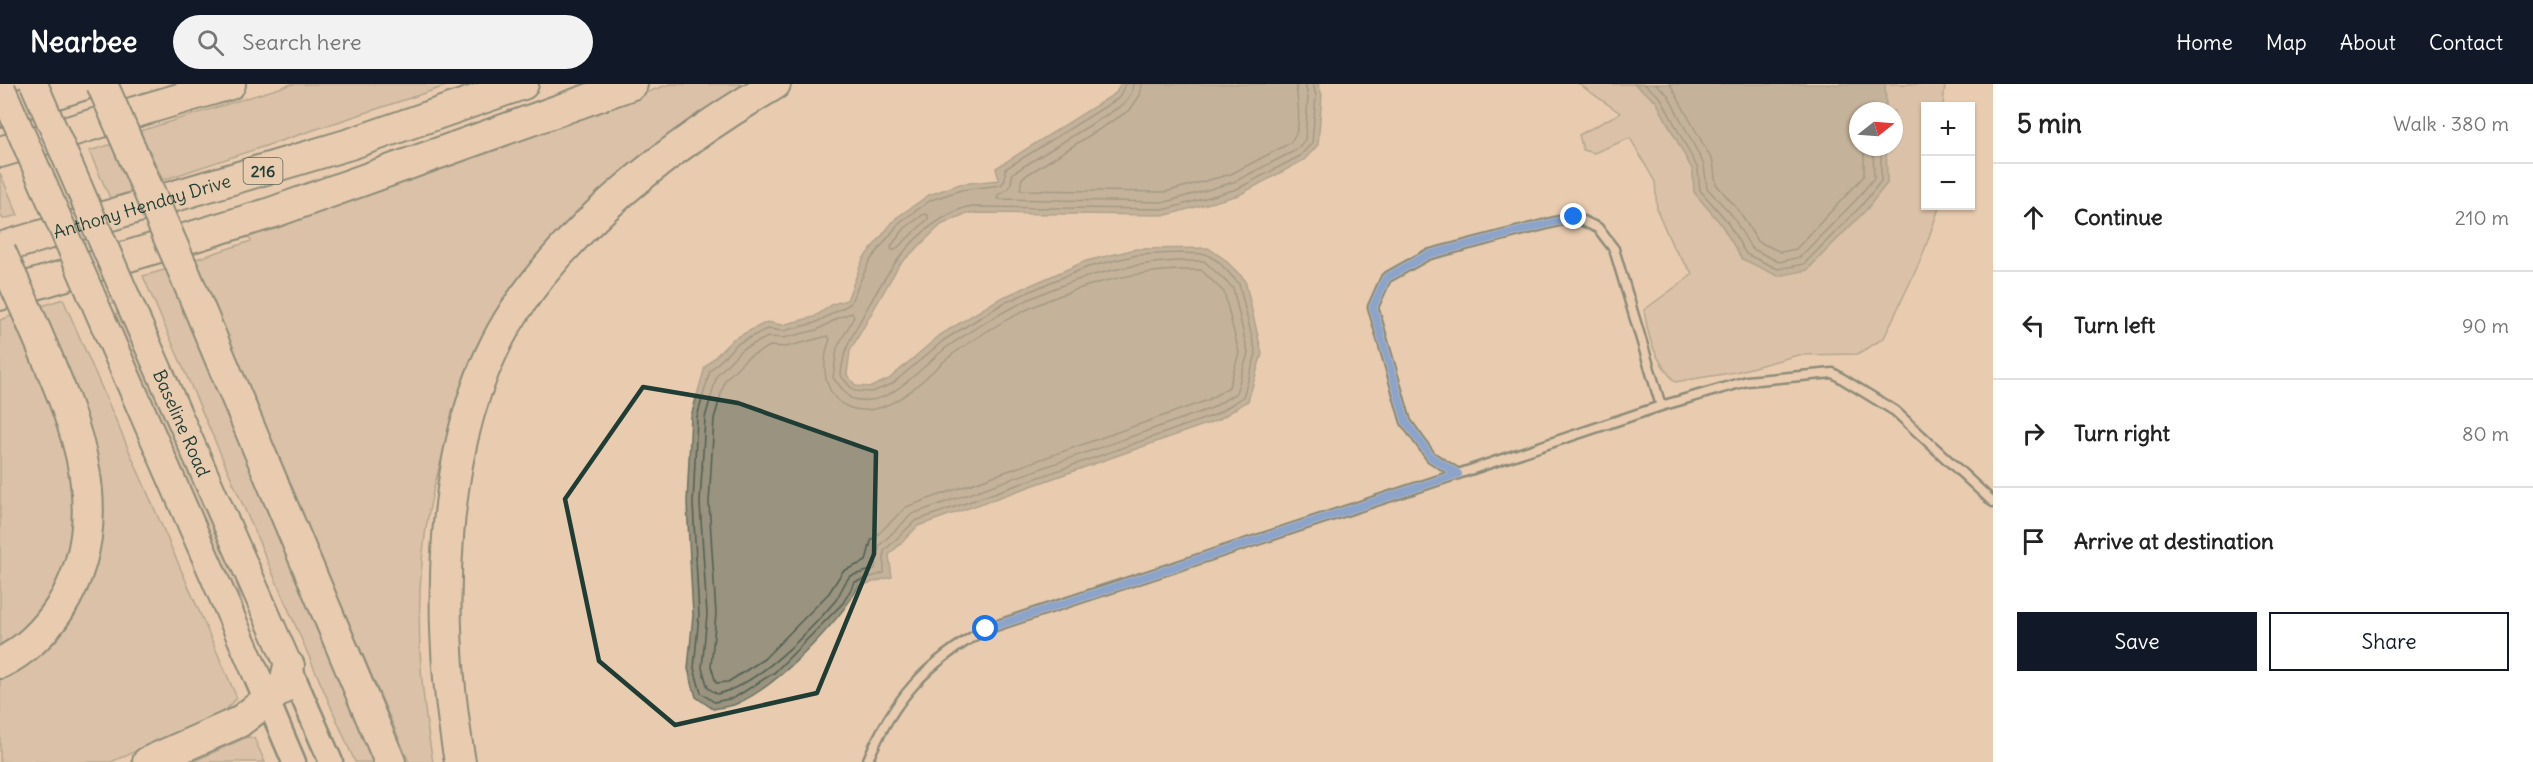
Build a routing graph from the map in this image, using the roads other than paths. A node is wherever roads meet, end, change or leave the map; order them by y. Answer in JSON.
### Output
{"nodes":[{"id":1,"x":34,"y":84,"type":"edge"},
{"id":2,"x":85,"y":84,"type":"edge"},
{"id":3,"x":102,"y":84,"type":"edge"},
{"id":4,"x":230,"y":84,"type":"edge"},
{"id":5,"x":523,"y":84,"type":"edge"},
{"id":6,"x":632,"y":84,"type":"edge"},
{"id":7,"x":775,"y":84,"type":"edge"},
{"id":8,"x":1,"y":95,"type":"edge"},
{"id":9,"x":0,"y":152,"type":"edge"},
{"id":10,"x":0,"y":249,"type":"edge"},
{"id":11,"x":0,"y":295,"type":"edge"},
{"id":12,"x":1661,"y":406,"type":"junction"},
{"id":13,"x":1458,"y":474,"type":"junction"},
{"id":14,"x":1993,"y":502,"type":"edge"},
{"id":15,"x":0,"y":663,"type":"edge"},
{"id":16,"x":289,"y":666,"type":"junction"},
{"id":17,"x":268,"y":701,"type":"junction"},
{"id":18,"x":148,"y":762,"type":"edge"},
{"id":19,"x":294,"y":762,"type":"edge"},
{"id":20,"x":330,"y":762,"type":"edge"},
{"id":21,"x":390,"y":762,"type":"edge"},
{"id":22,"x":460,"y":762,"type":"edge"},
{"id":23,"x":867,"y":762,"type":"edge"}],
"edges":[{"from":1,"to":16,"type":"main road","name":"Baseline Road","bridge":true},
{"from":2,"to":8,"type":"highway"},
{"from":3,"to":21,"type":"highway","bridge":true},
{"from":4,"to":9,"type":"highway"},
{"from":5,"to":10,"type":"highway","name":"Anthony Henday Drive","number":"216"},
{"from":6,"to":11,"type":"highway"},
{"from":7,"to":22,"type":"highway"},
{"from":8,"to":17,"type":"main road","name":"Baseline Road","bridge":true},
{"from":10,"to":15,"type":"highway","bridge":true},
{"from":12,"to":13,"type":"lane"},
{"from":12,"to":13,"type":"lane"},
{"from":12,"to":14,"type":"lane"},
{"from":13,"to":23,"type":"lane"},
{"from":16,"to":17,"type":"highway"},
{"from":16,"to":20,"type":"main road","name":"Baseline Road"},
{"from":17,"to":18,"type":"highway"},
{"from":17,"to":19,"type":"main road","name":"Baseline Road"}]}
